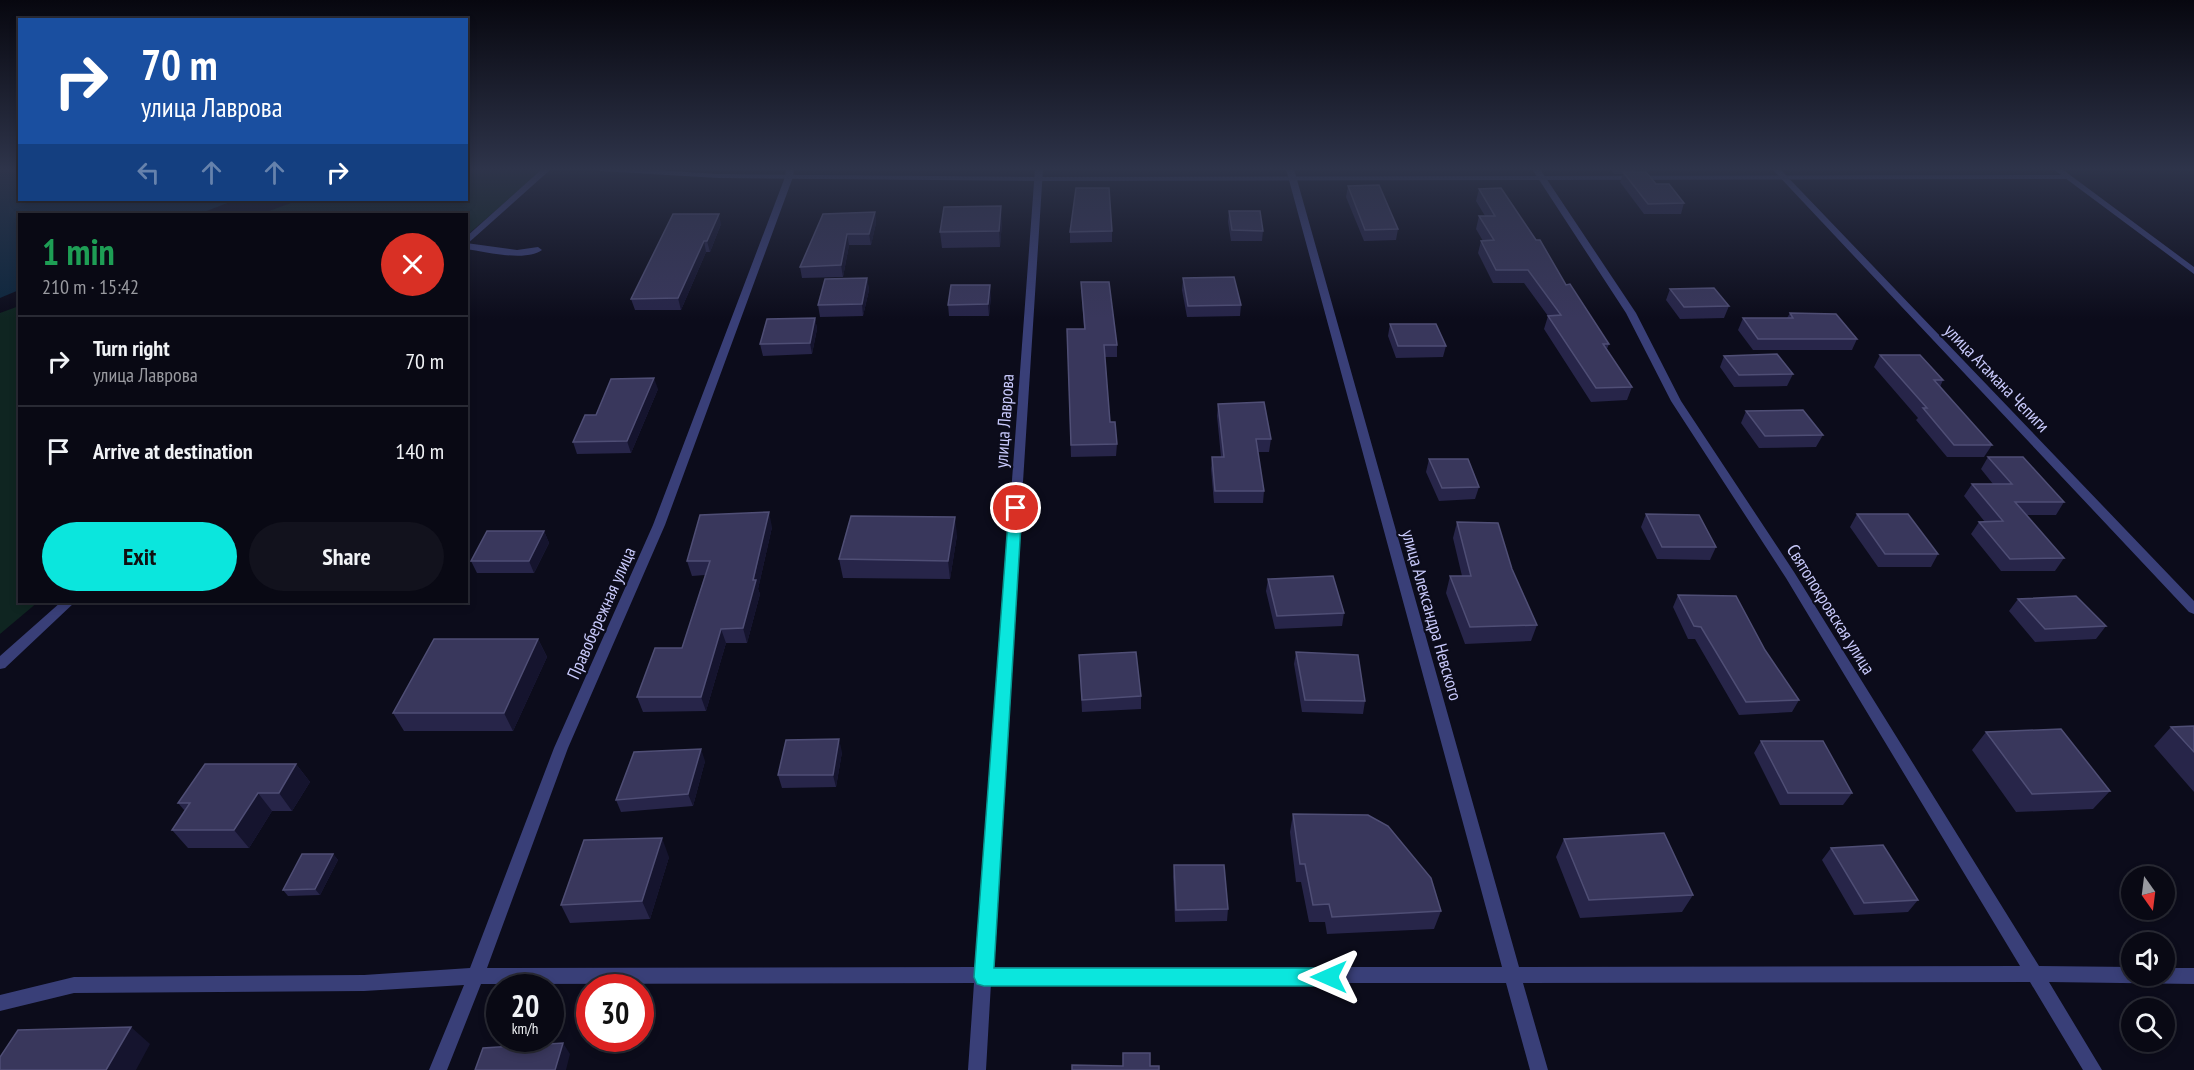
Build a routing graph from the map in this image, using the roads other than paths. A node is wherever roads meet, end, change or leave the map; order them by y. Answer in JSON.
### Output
{"nodes":[{"id":1,"x":493,"y":219,"type":"edge"},
{"id":2,"x":773,"y":219,"type":"edge"},
{"id":3,"x":1036,"y":219,"type":"edge"},
{"id":4,"x":1303,"y":219,"type":"edge"},
{"id":5,"x":1568,"y":219,"type":"edge"},
{"id":6,"x":1824,"y":219,"type":"edge"},
{"id":7,"x":2123,"y":219,"type":"edge"},
{"id":8,"x":468,"y":242,"type":"edge"},
{"id":9,"x":468,"y":244,"type":"edge"},
{"id":10,"x":538,"y":250,"type":"dead end"},
{"id":11,"x":2194,"y":271,"type":"edge"},
{"id":12,"x":68,"y":603,"type":"edge"},
{"id":13,"x":2194,"y":609,"type":"edge"},
{"id":14,"x":0,"y":664,"type":"edge"},
{"id":15,"x":2033,"y":974,"type":"junction"},
{"id":16,"x":476,"y":976,"type":"junction"},
{"id":17,"x":1514,"y":976,"type":"junction"},
{"id":18,"x":2194,"y":976,"type":"edge"},
{"id":19,"x":984,"y":977,"type":"junction"},
{"id":20,"x":0,"y":1003,"type":"edge"},
{"id":21,"x":438,"y":1070,"type":"edge"},
{"id":22,"x":977,"y":1070,"type":"edge"},
{"id":23,"x":1539,"y":1070,"type":"edge"},
{"id":24,"x":2093,"y":1070,"type":"edge"}],
"edges":[{"from":1,"to":8,"type":"street"},
{"from":2,"to":16,"type":"street","name":"Правобережная улица"},
{"from":3,"to":19,"type":"street","name":"улица Лаврова"},
{"from":4,"to":17,"type":"street","name":"улица Александра Невского"},
{"from":5,"to":15,"type":"street","name":"Святопокровская улица"},
{"from":6,"to":13,"type":"street","name":"улица Атамана Чепиги"},
{"from":7,"to":11,"type":"street"},
{"from":9,"to":10,"type":"street"},
{"from":12,"to":14,"type":"street"},
{"from":15,"to":17,"type":"street"},
{"from":15,"to":18,"type":"street"},
{"from":15,"to":24,"type":"street","name":"Святопокровская улица"},
{"from":16,"to":19,"type":"street"},
{"from":16,"to":20,"type":"street"},
{"from":16,"to":21,"type":"street","name":"Правобережная улица"},
{"from":17,"to":19,"type":"street"},
{"from":17,"to":23,"type":"street","name":"улица Александра Невского"},
{"from":19,"to":22,"type":"street","name":"улица Лаврова"}]}
